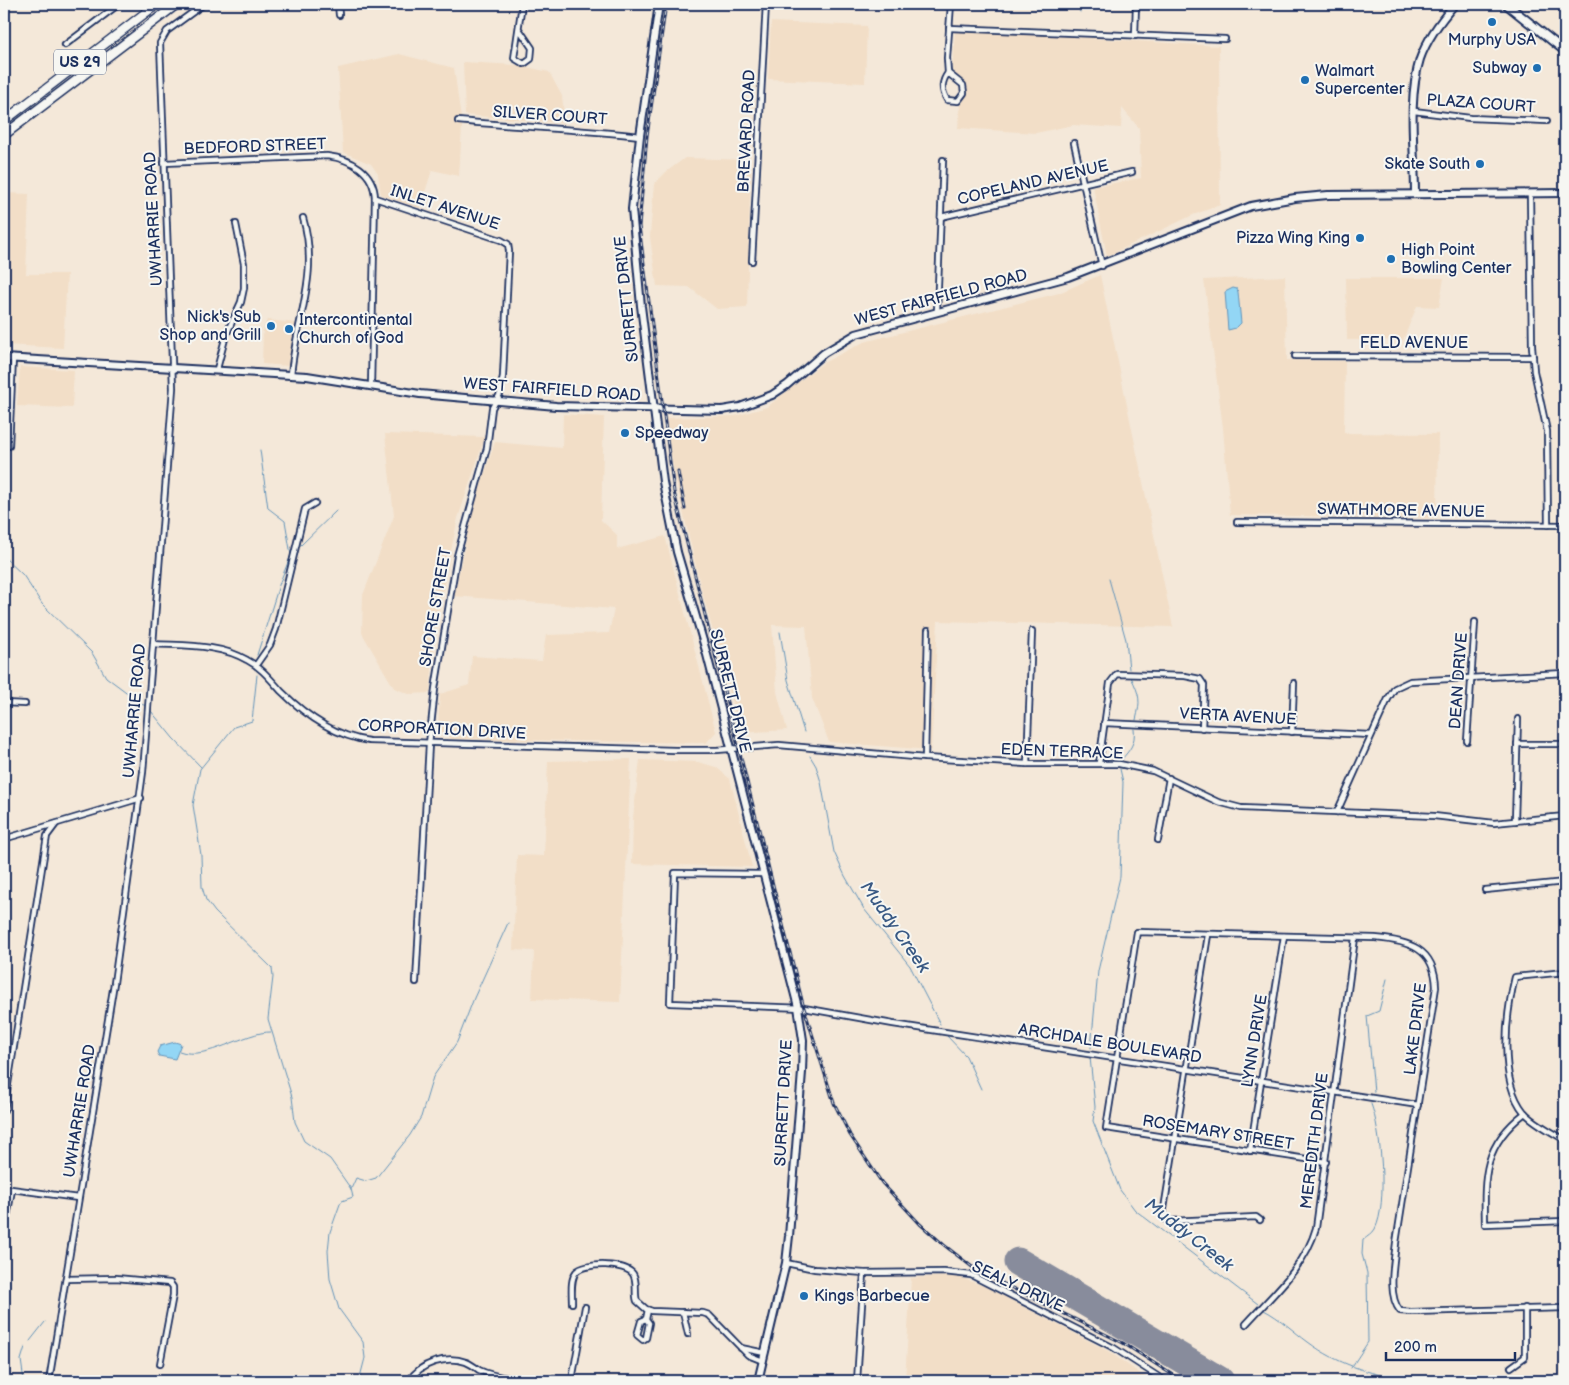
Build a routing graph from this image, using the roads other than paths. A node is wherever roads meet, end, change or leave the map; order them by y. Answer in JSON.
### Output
{"nodes":[{"id":1,"x":119,"y":4,"type":"edge"},
{"id":2,"x":157,"y":4,"type":"edge"},
{"id":3,"x":177,"y":4,"type":"edge"},
{"id":4,"x":204,"y":4,"type":"edge"},
{"id":5,"x":338,"y":4,"type":"edge"},
{"id":6,"x":522,"y":4,"type":"edge"},
{"id":7,"x":658,"y":4,"type":"edge"},
{"id":8,"x":766,"y":4,"type":"edge"},
{"id":9,"x":951,"y":4,"type":"edge"},
{"id":10,"x":1136,"y":4,"type":"edge"},
{"id":11,"x":1454,"y":4,"type":"edge"},
{"id":12,"x":1506,"y":4,"type":"edge"},
{"id":13,"x":339,"y":15,"type":"dead end"},
{"id":14,"x":519,"y":28,"type":"junction"},
{"id":15,"x":949,"y":28,"type":"junction"},
{"id":16,"x":1135,"y":36,"type":"junction"},
{"id":17,"x":1225,"y":39,"type":"dead end"},
{"id":18,"x":65,"y":44,"type":"dead end"},
{"id":19,"x":1565,"y":52,"type":"edge"},
{"id":20,"x":948,"y":73,"type":"junction"},
{"id":21,"x":1414,"y":111,"type":"junction"},
{"id":22,"x":4,"y":121,"type":"edge"},
{"id":23,"x":458,"y":121,"type":"dead end"},
{"id":24,"x":1547,"y":121,"type":"dead end"},
{"id":25,"x":4,"y":135,"type":"edge"},
{"id":26,"x":640,"y":136,"type":"junction"},
{"id":27,"x":1074,"y":143,"type":"dead end"},
{"id":28,"x":943,"y":160,"type":"dead end"},
{"id":29,"x":164,"y":163,"type":"junction"},
{"id":30,"x":1132,"y":172,"type":"dead end"},
{"id":31,"x":1083,"y":184,"type":"junction"},
{"id":32,"x":1565,"y":193,"type":"edge"},
{"id":33,"x":1415,"y":194,"type":"junction"},
{"id":34,"x":1530,"y":194,"type":"junction"},
{"id":35,"x":375,"y":198,"type":"junction"},
{"id":36,"x":941,"y":217,"type":"junction"},
{"id":37,"x":303,"y":218,"type":"dead end"},
{"id":38,"x":236,"y":224,"type":"dead end"},
{"id":39,"x":506,"y":243,"type":"joint"},
{"id":40,"x":752,"y":261,"type":"dead end"},
{"id":41,"x":1102,"y":266,"type":"junction"},
{"id":42,"x":937,"y":311,"type":"junction"},
{"id":43,"x":1296,"y":356,"type":"dead end"},
{"id":44,"x":1533,"y":356,"type":"junction"},
{"id":45,"x":4,"y":358,"type":"edge"},
{"id":46,"x":13,"y":358,"type":"junction"},
{"id":47,"x":174,"y":366,"type":"junction"},
{"id":48,"x":216,"y":369,"type":"junction"},
{"id":49,"x":291,"y":375,"type":"junction"},
{"id":50,"x":371,"y":387,"type":"junction"},
{"id":51,"x":496,"y":401,"type":"junction"},
{"id":52,"x":653,"y":410,"type":"junction"},
{"id":53,"x":9,"y":446,"type":"dead end"},
{"id":54,"x":315,"y":503,"type":"dead end"},
{"id":55,"x":1237,"y":522,"type":"dead end"},
{"id":56,"x":1548,"y":525,"type":"junction"},
{"id":57,"x":1565,"y":525,"type":"edge"},
{"id":58,"x":1476,"y":622,"type":"dead end"},
{"id":59,"x":928,"y":630,"type":"dead end"},
{"id":60,"x":1032,"y":631,"type":"dead end"},
{"id":61,"x":153,"y":644,"type":"junction"},
{"id":62,"x":256,"y":665,"type":"junction"},
{"id":63,"x":1565,"y":673,"type":"edge"},
{"id":64,"x":1472,"y":678,"type":"junction"},
{"id":65,"x":1294,"y":682,"type":"dead end"},
{"id":66,"x":4,"y":702,"type":"edge"},
{"id":67,"x":25,"y":704,"type":"dead end"},
{"id":68,"x":1518,"y":719,"type":"dead end"},
{"id":69,"x":1104,"y":723,"type":"junction"},
{"id":70,"x":1202,"y":728,"type":"junction"},
{"id":71,"x":1292,"y":732,"type":"junction"},
{"id":72,"x":1372,"y":735,"type":"junction"},
{"id":73,"x":1467,"y":742,"type":"dead end"},
{"id":74,"x":430,"y":744,"type":"junction"},
{"id":75,"x":1517,"y":744,"type":"junction"},
{"id":76,"x":1565,"y":744,"type":"edge"},
{"id":77,"x":730,"y":748,"type":"junction"},
{"id":78,"x":926,"y":758,"type":"junction"},
{"id":79,"x":1099,"y":763,"type":"junction"},
{"id":80,"x":1027,"y":764,"type":"junction"},
{"id":81,"x":1169,"y":778,"type":"junction"},
{"id":82,"x":141,"y":798,"type":"junction"},
{"id":83,"x":1338,"y":812,"type":"junction"},
{"id":84,"x":1565,"y":816,"type":"edge"},
{"id":85,"x":1515,"y":821,"type":"junction"},
{"id":86,"x":56,"y":824,"type":"junction"},
{"id":87,"x":4,"y":839,"type":"edge"},
{"id":88,"x":1158,"y":840,"type":"dead end"},
{"id":89,"x":763,"y":874,"type":"junction"},
{"id":90,"x":1565,"y":882,"type":"edge"},
{"id":91,"x":1485,"y":890,"type":"dead end"},
{"id":92,"x":1208,"y":935,"type":"junction"},
{"id":93,"x":1284,"y":936,"type":"junction"},
{"id":94,"x":1355,"y":938,"type":"junction"},
{"id":95,"x":1565,"y":972,"type":"edge"},
{"id":96,"x":416,"y":982,"type":"dead end"},
{"id":97,"x":798,"y":1007,"type":"junction"},
{"id":98,"x":1117,"y":1058,"type":"junction"},
{"id":99,"x":1186,"y":1069,"type":"junction"},
{"id":100,"x":1261,"y":1081,"type":"junction"},
{"id":101,"x":1334,"y":1092,"type":"junction"},
{"id":102,"x":1418,"y":1105,"type":"junction"},
{"id":103,"x":4,"y":1110,"type":"edge"},
{"id":104,"x":1525,"y":1113,"type":"junction"},
{"id":105,"x":1106,"y":1128,"type":"joint"},
{"id":106,"x":1176,"y":1139,"type":"junction"},
{"id":107,"x":1565,"y":1140,"type":"edge"},
{"id":108,"x":1250,"y":1150,"type":"junction"},
{"id":109,"x":1326,"y":1162,"type":"junction"},
{"id":110,"x":4,"y":1188,"type":"edge"},
{"id":111,"x":12,"y":1190,"type":"junction"},
{"id":112,"x":78,"y":1198,"type":"junction"},
{"id":113,"x":1260,"y":1220,"type":"dead end"},
{"id":114,"x":1565,"y":1221,"type":"edge"},
{"id":115,"x":4,"y":1232,"type":"edge"},
{"id":116,"x":786,"y":1263,"type":"junction"},
{"id":117,"x":864,"y":1273,"type":"junction"},
{"id":118,"x":66,"y":1279,"type":"junction"},
{"id":119,"x":572,"y":1303,"type":"dead end"},
{"id":120,"x":585,"y":1307,"type":"dead end"},
{"id":121,"x":1525,"y":1308,"type":"junction"},
{"id":122,"x":1565,"y":1308,"type":"edge"},
{"id":123,"x":648,"y":1310,"type":"junction"},
{"id":124,"x":683,"y":1312,"type":"junction"},
{"id":125,"x":646,"y":1319,"type":"dead end"},
{"id":126,"x":1246,"y":1324,"type":"dead end"},
{"id":127,"x":688,"y":1334,"type":"dead end"},
{"id":128,"x":740,"y":1348,"type":"junction"},
{"id":129,"x":765,"y":1353,"type":"junction"},
{"id":130,"x":763,"y":1361,"type":"junction"},
{"id":131,"x":160,"y":1364,"type":"dead end"},
{"id":132,"x":1511,"y":1367,"type":"dead end"},
{"id":133,"x":496,"y":1379,"type":"edge"},
{"id":134,"x":572,"y":1380,"type":"edge"},
{"id":135,"x":49,"y":1381,"type":"edge"},
{"id":136,"x":409,"y":1381,"type":"edge"},
{"id":137,"x":581,"y":1381,"type":"edge"},
{"id":138,"x":758,"y":1381,"type":"edge"},
{"id":139,"x":857,"y":1381,"type":"edge"},
{"id":140,"x":1164,"y":1381,"type":"edge"}],
"edges":[{"from":1,"to":18,"type":"street"},
{"from":2,"to":22,"type":"highway","number":"US 29"},
{"from":3,"to":25,"type":"highway","number":"US 29"},
{"from":4,"to":29,"type":"street","name":"UWHARRIE ROAD"},
{"from":5,"to":13,"type":"street"},
{"from":6,"to":14,"type":"street"},
{"from":7,"to":26,"type":"main road","name":"SURRETT DRIVE"},
{"from":8,"to":40,"type":"street","name":"BREVARD ROAD"},
{"from":9,"to":15,"type":"street"},
{"from":10,"to":16,"type":"street"},
{"from":11,"to":21,"type":"main road"},
{"from":12,"to":19,"type":"main road"},
{"from":14,"to":14,"type":"street"},
{"from":15,"to":16,"type":"street"},
{"from":15,"to":20,"type":"street"},
{"from":16,"to":17,"type":"street"},
{"from":20,"to":20,"type":"street"},
{"from":21,"to":24,"type":"street","name":"PLAZA COURT"},
{"from":21,"to":33,"type":"main road"},
{"from":23,"to":26,"type":"street","name":"SILVER COURT"},
{"from":26,"to":52,"type":"main road","name":"SURRETT DRIVE"},
{"from":27,"to":31,"type":"street"},
{"from":28,"to":36,"type":"street"},
{"from":29,"to":35,"type":"street","name":"BEDFORD STREET"},
{"from":29,"to":47,"type":"street","name":"UWHARRIE ROAD"},
{"from":30,"to":31,"type":"street","name":"COPELAND AVENUE"},
{"from":31,"to":36,"type":"street","name":"COPELAND AVENUE"},
{"from":31,"to":41,"type":"street"},
{"from":32,"to":34,"type":"main road","name":"WEST FAIRFIELD ROAD"},
{"from":33,"to":34,"type":"main road","name":"WEST FAIRFIELD ROAD"},
{"from":33,"to":41,"type":"main road","name":"WEST FAIRFIELD ROAD"},
{"from":34,"to":44,"type":"street"},
{"from":35,"to":39,"type":"street","name":"INLET AVENUE"},
{"from":35,"to":50,"type":"street","name":"BEDFORD STREET"},
{"from":36,"to":42,"type":"street"},
{"from":37,"to":49,"type":"street"},
{"from":38,"to":48,"type":"street"},
{"from":39,"to":51,"type":"street","name":"SHORE STREET"},
{"from":41,"to":42,"type":"main road","name":"WEST FAIRFIELD ROAD"},
{"from":42,"to":52,"type":"main road","name":"WEST FAIRFIELD ROAD"},
{"from":43,"to":44,"type":"street","name":"FELD AVENUE"},
{"from":44,"to":56,"type":"street"},
{"from":45,"to":46,"type":"main road","name":"WEST FAIRFIELD ROAD"},
{"from":46,"to":47,"type":"main road","name":"WEST FAIRFIELD ROAD"},
{"from":46,"to":53,"type":"street"},
{"from":47,"to":48,"type":"main road","name":"WEST FAIRFIELD ROAD"},
{"from":47,"to":61,"type":"street","name":"UWHARRIE ROAD"},
{"from":48,"to":49,"type":"main road","name":"WEST FAIRFIELD ROAD"},
{"from":49,"to":50,"type":"main road","name":"WEST FAIRFIELD ROAD"},
{"from":50,"to":51,"type":"main road","name":"WEST FAIRFIELD ROAD"},
{"from":51,"to":52,"type":"main road","name":"WEST FAIRFIELD ROAD"},
{"from":51,"to":74,"type":"street","name":"SHORE STREET"},
{"from":52,"to":77,"type":"main road","name":"SURRETT DRIVE"},
{"from":54,"to":62,"type":"street"},
{"from":55,"to":56,"type":"street","name":"SWATHMORE AVENUE"},
{"from":56,"to":57,"type":"street","name":"SWATHMORE AVENUE"},
{"from":58,"to":64,"type":"street","name":"DEAN DRIVE"},
{"from":59,"to":78,"type":"street"},
{"from":60,"to":80,"type":"street"},
{"from":61,"to":62,"type":"street","name":"CORPORATION DRIVE"},
{"from":61,"to":82,"type":"street","name":"UWHARRIE ROAD"},
{"from":62,"to":74,"type":"street","name":"CORPORATION DRIVE"},
{"from":63,"to":64,"type":"street"},
{"from":64,"to":72,"type":"street"},
{"from":64,"to":73,"type":"street","name":"DEAN DRIVE"},
{"from":65,"to":71,"type":"street"},
{"from":66,"to":67,"type":"street"},
{"from":68,"to":75,"type":"street"},
{"from":69,"to":70,"type":"street","name":"VERTA AVENUE"},
{"from":69,"to":70,"type":"street"},
{"from":69,"to":79,"type":"street"},
{"from":70,"to":71,"type":"street","name":"VERTA AVENUE"},
{"from":71,"to":72,"type":"street","name":"VERTA AVENUE"},
{"from":72,"to":83,"type":"street"},
{"from":74,"to":77,"type":"street","name":"CORPORATION DRIVE"},
{"from":74,"to":96,"type":"street","name":"SHORE STREET"},
{"from":75,"to":76,"type":"street"},
{"from":75,"to":85,"type":"street"},
{"from":77,"to":78,"type":"street","name":"EDEN TERRACE"},
{"from":77,"to":89,"type":"main road","name":"SURRETT DRIVE"},
{"from":78,"to":80,"type":"street","name":"EDEN TERRACE"},
{"from":79,"to":80,"type":"street","name":"EDEN TERRACE"},
{"from":79,"to":81,"type":"street","name":"EDEN TERRACE"},
{"from":81,"to":83,"type":"street","name":"EDEN TERRACE"},
{"from":81,"to":88,"type":"street"},
{"from":82,"to":86,"type":"street"},
{"from":82,"to":112,"type":"street","name":"UWHARRIE ROAD"},
{"from":83,"to":85,"type":"street","name":"EDEN TERRACE"},
{"from":84,"to":85,"type":"street","name":"EDEN TERRACE"},
{"from":86,"to":87,"type":"street"},
{"from":86,"to":103,"type":"street"},
{"from":89,"to":97,"type":"main road","name":"SURRETT DRIVE"},
{"from":89,"to":97,"type":"street","name":"ARCHDALE BOULEVARD"},
{"from":90,"to":91,"type":"street"},
{"from":92,"to":93,"type":"street","name":"LAKE DRIVE"},
{"from":92,"to":98,"type":"street","name":"LAKE DRIVE"},
{"from":92,"to":99,"type":"street"},
{"from":93,"to":94,"type":"street","name":"LAKE DRIVE"},
{"from":93,"to":100,"type":"street","name":"LYNN DRIVE"},
{"from":94,"to":101,"type":"street","name":"MEREDITH DRIVE"},
{"from":94,"to":102,"type":"street","name":"LAKE DRIVE"},
{"from":95,"to":104,"type":"street"},
{"from":97,"to":98,"type":"street","name":"ARCHDALE BOULEVARD"},
{"from":97,"to":116,"type":"main road","name":"SURRETT DRIVE"},
{"from":98,"to":99,"type":"street","name":"ARCHDALE BOULEVARD"},
{"from":98,"to":105,"type":"street","name":"LAKE DRIVE"},
{"from":99,"to":100,"type":"street","name":"ARCHDALE BOULEVARD"},
{"from":99,"to":106,"type":"street"},
{"from":100,"to":101,"type":"street","name":"ARCHDALE BOULEVARD"},
{"from":100,"to":108,"type":"street","name":"LYNN DRIVE"},
{"from":101,"to":102,"type":"street","name":"ARCHDALE BOULEVARD"},
{"from":101,"to":109,"type":"street","name":"MEREDITH DRIVE"},
{"from":102,"to":121,"type":"street","name":"LAKE DRIVE"},
{"from":104,"to":107,"type":"street"},
{"from":104,"to":114,"type":"street"},
{"from":105,"to":106,"type":"street","name":"ROSEMARY STREET"},
{"from":106,"to":108,"type":"street","name":"ROSEMARY STREET"},
{"from":106,"to":113,"type":"street"},
{"from":108,"to":109,"type":"street","name":"ROSEMARY STREET"},
{"from":109,"to":126,"type":"street","name":"MEREDITH DRIVE"},
{"from":110,"to":111,"type":"street"},
{"from":111,"to":112,"type":"street"},
{"from":111,"to":115,"type":"street"},
{"from":112,"to":118,"type":"street","name":"UWHARRIE ROAD"},
{"from":116,"to":117,"type":"street","name":"SEALY DRIVE"},
{"from":116,"to":129,"type":"main road","name":"SURRETT DRIVE"},
{"from":117,"to":139,"type":"street"},
{"from":117,"to":140,"type":"street","name":"SEALY DRIVE"},
{"from":118,"to":131,"type":"street"},
{"from":118,"to":135,"type":"street","name":"UWHARRIE ROAD"},
{"from":119,"to":123,"type":"street"},
{"from":120,"to":134,"type":"street"},
{"from":121,"to":122,"type":"street","name":"LAKE DRIVE"},
{"from":121,"to":132,"type":"street"},
{"from":123,"to":124,"type":"street"},
{"from":123,"to":125,"type":"street"},
{"from":124,"to":127,"type":"street"},
{"from":124,"to":128,"type":"street"},
{"from":128,"to":129,"type":"street"},
{"from":128,"to":130,"type":"street"},
{"from":129,"to":130,"type":"main road","name":"SURRETT DRIVE"},
{"from":130,"to":138,"type":"main road","name":"SURRETT DRIVE"},
{"from":133,"to":134,"type":"street"},
{"from":133,"to":136,"type":"street"},
{"from":134,"to":137,"type":"street"}]}
